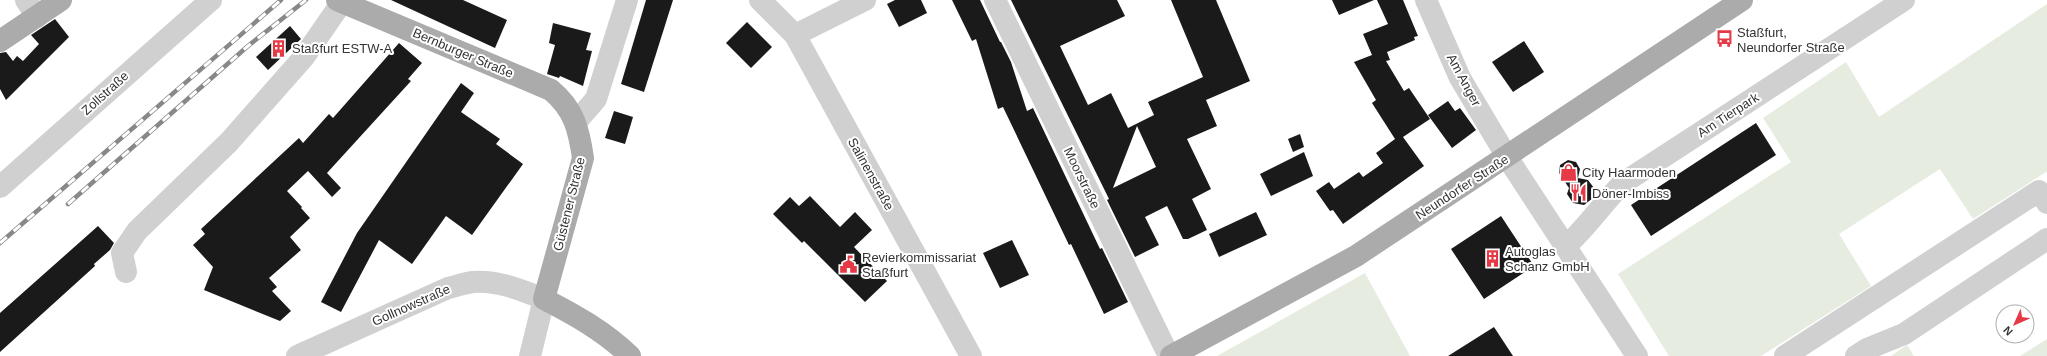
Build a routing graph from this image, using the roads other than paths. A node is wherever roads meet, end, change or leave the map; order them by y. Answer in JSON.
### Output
{"nodes":[{"id":1,"x":61,"y":0,"type":"edge"},
{"id":2,"x":211,"y":0,"type":"edge"},
{"id":3,"x":627,"y":0,"type":"edge"},
{"id":4,"x":760,"y":0,"type":"edge"},
{"id":5,"x":865,"y":0,"type":"edge"},
{"id":6,"x":995,"y":0,"type":"edge"},
{"id":7,"x":1426,"y":0,"type":"edge"},
{"id":8,"x":1742,"y":0,"type":"edge"},
{"id":9,"x":1904,"y":0,"type":"edge"},
{"id":10,"x":340,"y":1,"type":"edge"},
{"id":11,"x":32,"y":8,"type":"edge"},
{"id":12,"x":795,"y":35,"type":"junction"},
{"id":13,"x":0,"y":41,"type":"edge"},
{"id":14,"x":576,"y":122,"type":"junction"},
{"id":15,"x":1507,"y":157,"type":"junction"},
{"id":16,"x":0,"y":187,"type":"edge"},
{"id":17,"x":2047,"y":203,"type":"edge"},
{"id":18,"x":2047,"y":239,"type":"edge"},
{"id":19,"x":1566,"y":246,"type":"junction"},
{"id":20,"x":126,"y":272,"type":"dead end"},
{"id":21,"x":544,"y":299,"type":"junction"},
{"id":22,"x":297,"y":356,"type":"edge"},
{"id":23,"x":530,"y":356,"type":"edge"},
{"id":24,"x":630,"y":356,"type":"edge"},
{"id":25,"x":971,"y":356,"type":"edge"},
{"id":26,"x":1170,"y":356,"type":"edge"},
{"id":27,"x":1637,"y":356,"type":"edge"},
{"id":28,"x":1785,"y":356,"type":"edge"},
{"id":29,"x":1856,"y":356,"type":"edge"}],
"edges":[{"from":1,"to":11,"type":"main road"},
{"from":2,"to":16,"type":"street","name":"Zollstraße"},
{"from":3,"to":14,"type":"street"},
{"from":4,"to":12,"type":"street","name":"Salinenstraße"},
{"from":5,"to":12,"type":"street"},
{"from":6,"to":26,"type":"street","name":"Moorstraße"},
{"from":7,"to":15,"type":"street","name":"Am Anger"},
{"from":8,"to":15,"type":"main road","name":"Neundorfer Straße"},
{"from":9,"to":19,"type":"street","name":"Am Tierpark"},
{"from":10,"to":14,"type":"main road","name":"Bernburger Straße"},
{"from":10,"to":20,"type":"street"},
{"from":11,"to":13,"type":"main road"},
{"from":12,"to":25,"type":"street","name":"Salinenstraße"},
{"from":14,"to":21,"type":"main road","name":"Güstener Straße"},
{"from":15,"to":19,"type":"street"},
{"from":15,"to":26,"type":"main road","name":"Neundorfer Straße"},
{"from":17,"to":28,"type":"street"},
{"from":18,"to":29,"type":"street"},
{"from":19,"to":27,"type":"street"},
{"from":21,"to":22,"type":"street","name":"Gollnowstraße"},
{"from":21,"to":23,"type":"street"},
{"from":21,"to":24,"type":"main road","name":"Gollnowstraße"}]}
